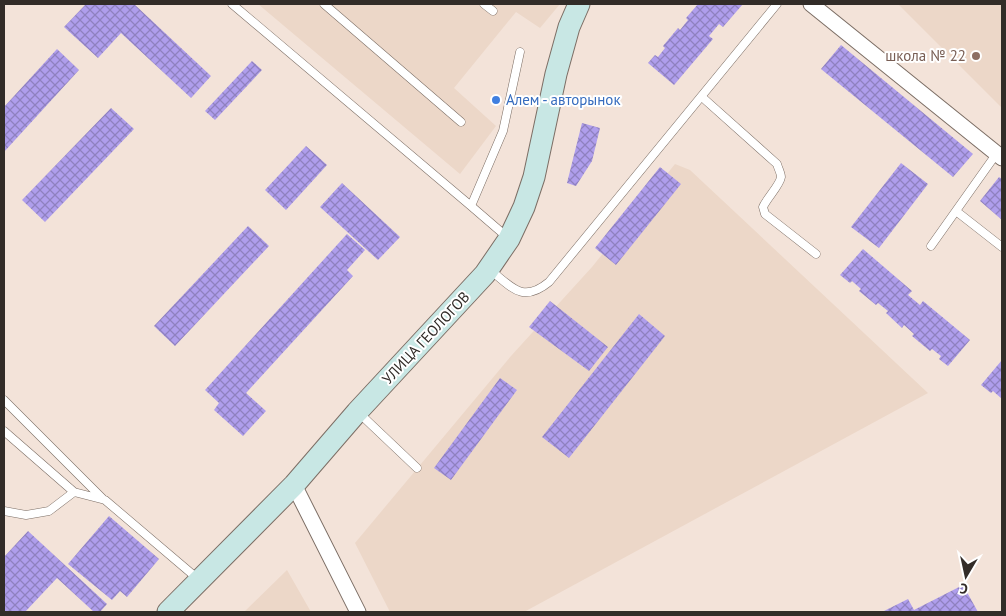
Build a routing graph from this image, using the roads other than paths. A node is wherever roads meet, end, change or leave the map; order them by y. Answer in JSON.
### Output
{"nodes":[{"id":1,"x":232,"y":4,"type":"edge"},
{"id":2,"x":324,"y":4,"type":"edge"},
{"id":3,"x":484,"y":4,"type":"edge"},
{"id":4,"x":579,"y":4,"type":"edge"},
{"id":5,"x":777,"y":4,"type":"edge"},
{"id":6,"x":814,"y":5,"type":"edge"},
{"id":7,"x":494,"y":11,"type":"dead end"},
{"id":8,"x":520,"y":52,"type":"dead end"},
{"id":9,"x":702,"y":97,"type":"junction"},
{"id":10,"x":461,"y":122,"type":"dead end"},
{"id":11,"x":999,"y":156,"type":"edge"},
{"id":12,"x":471,"y":206,"type":"junction"},
{"id":13,"x":956,"y":211,"type":"junction"},
{"id":14,"x":509,"y":238,"type":"junction"},
{"id":15,"x":931,"y":246,"type":"dead end"},
{"id":16,"x":1002,"y":247,"type":"edge"},
{"id":17,"x":816,"y":254,"type":"dead end"},
{"id":18,"x":489,"y":268,"type":"junction"},
{"id":19,"x":4,"y":400,"type":"edge"},
{"id":20,"x":357,"y":412,"type":"junction"},
{"id":21,"x":4,"y":431,"type":"edge"},
{"id":22,"x":417,"y":468,"type":"dead end"},
{"id":23,"x":294,"y":485,"type":"junction"},
{"id":24,"x":74,"y":492,"type":"junction"},
{"id":25,"x":105,"y":500,"type":"junction"},
{"id":26,"x":4,"y":511,"type":"edge"},
{"id":27,"x":200,"y":580,"type":"junction"},
{"id":28,"x":168,"y":612,"type":"edge"},
{"id":29,"x":358,"y":612,"type":"edge"}],
"edges":[{"from":1,"to":12,"type":"lane"},
{"from":2,"to":10,"type":"lane"},
{"from":3,"to":7,"type":"lane"},
{"from":4,"to":14,"type":"street","name":"УЛИЦА ГЕОЛОГОВ"},
{"from":5,"to":9,"type":"lane"},
{"from":6,"to":11,"type":"street"},
{"from":8,"to":12,"type":"lane"},
{"from":9,"to":17,"type":"lane"},
{"from":9,"to":18,"type":"lane"},
{"from":11,"to":13,"type":"lane"},
{"from":12,"to":14,"type":"lane"},
{"from":13,"to":15,"type":"lane"},
{"from":13,"to":16,"type":"lane"},
{"from":14,"to":18,"type":"street","name":"УЛИЦА ГЕОЛОГОВ"},
{"from":18,"to":20,"type":"street","name":"УЛИЦА ГЕОЛОГОВ"},
{"from":19,"to":25,"type":"lane"},
{"from":20,"to":22,"type":"lane"},
{"from":20,"to":23,"type":"street","name":"УЛИЦА ГЕОЛОГОВ"},
{"from":21,"to":24,"type":"lane"},
{"from":23,"to":27,"type":"street","name":"УЛИЦА ГЕОЛОГОВ"},
{"from":23,"to":29,"type":"street"},
{"from":24,"to":25,"type":"lane"},
{"from":24,"to":26,"type":"lane"},
{"from":25,"to":27,"type":"lane"},
{"from":27,"to":28,"type":"street","name":"УЛИЦА ГЕОЛОГОВ"}]}
